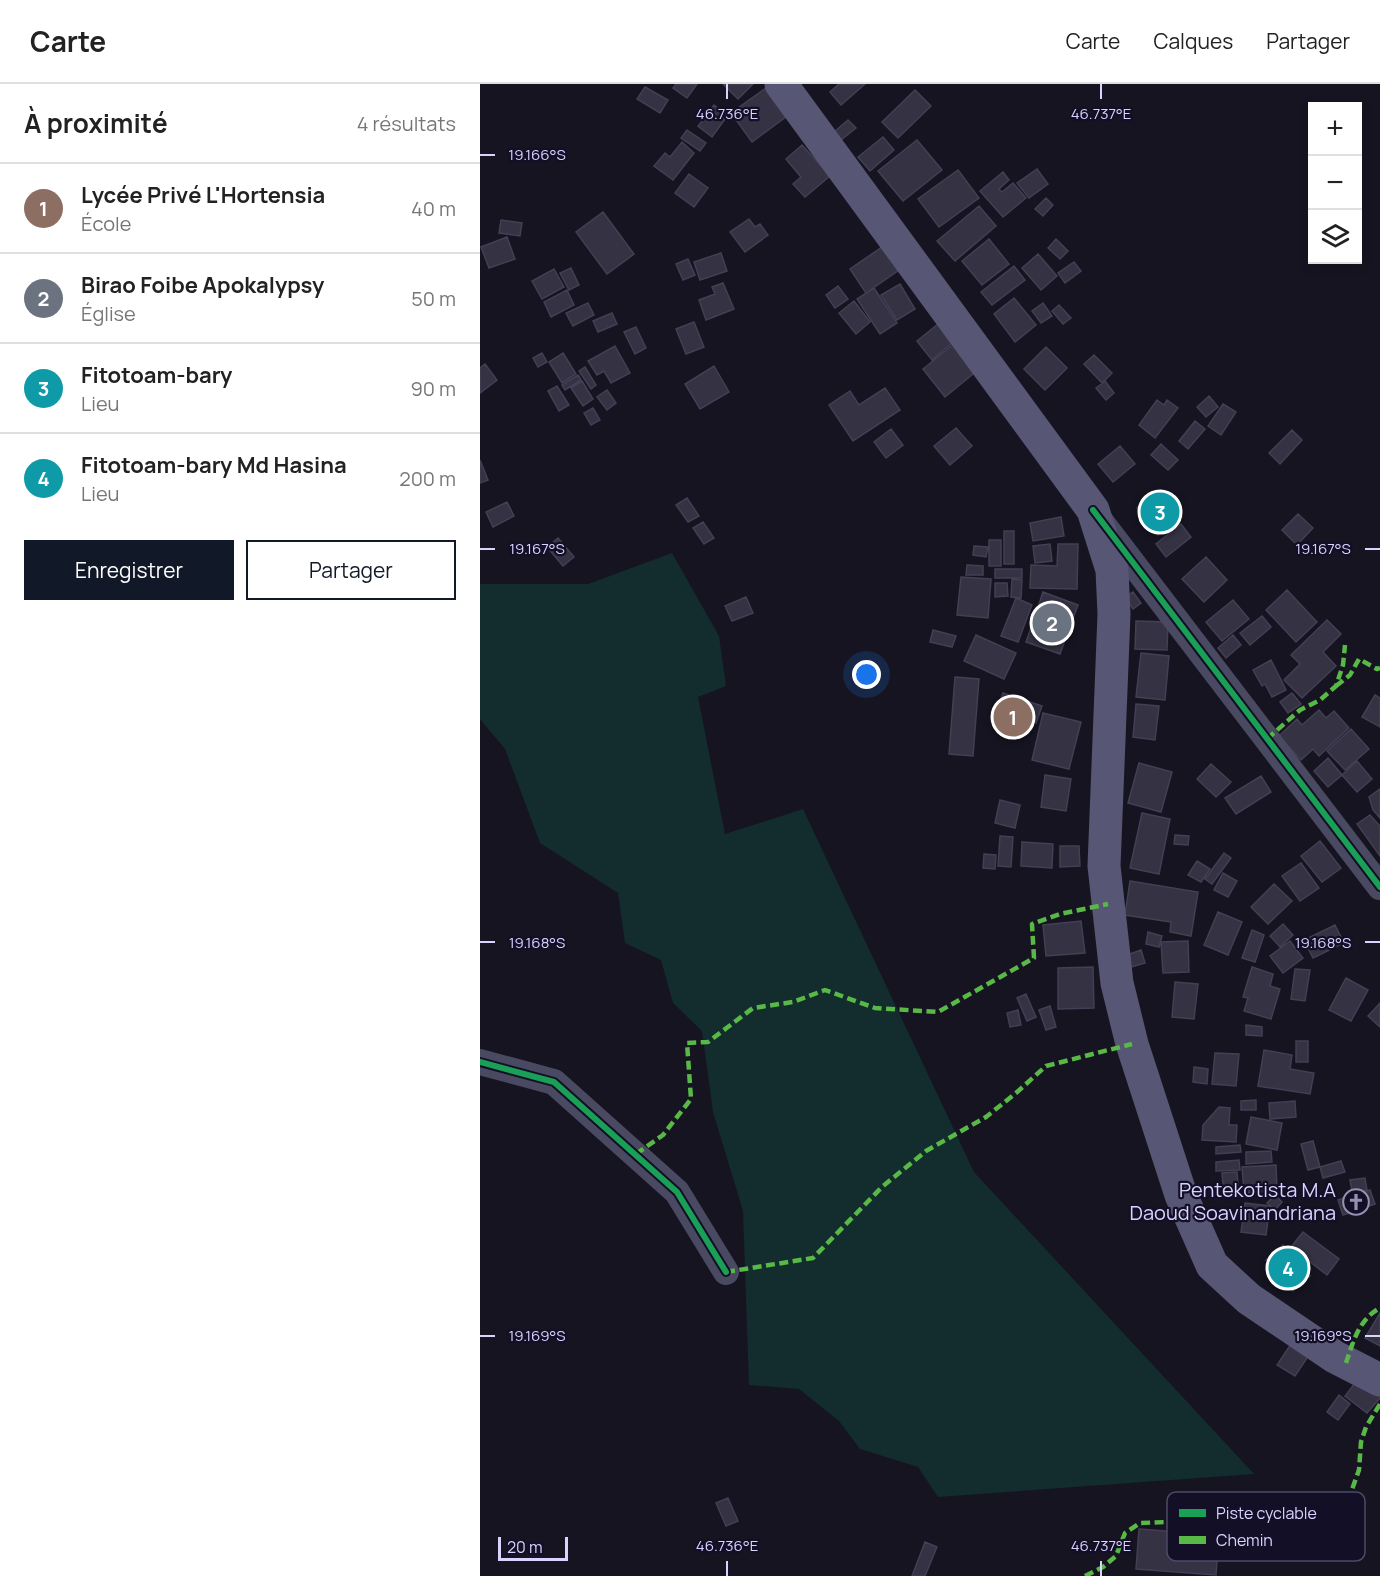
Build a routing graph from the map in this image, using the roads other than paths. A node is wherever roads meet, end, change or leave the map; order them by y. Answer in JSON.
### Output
{"nodes":[{"id":1,"x":781,"y":84,"type":"edge"},
{"id":2,"x":1093,"y":510,"type":"junction"},
{"id":3,"x":1380,"y":887,"type":"edge"},
{"id":4,"x":480,"y":1062,"type":"edge"},
{"id":5,"x":726,"y":1272,"type":"dead end"},
{"id":6,"x":1380,"y":1380,"type":"edge"}],
"edges":[{"from":1,"to":2,"type":"main road"},
{"from":2,"to":3,"type":"street"},
{"from":2,"to":6,"type":"main road"},
{"from":4,"to":5,"type":"street"}]}
